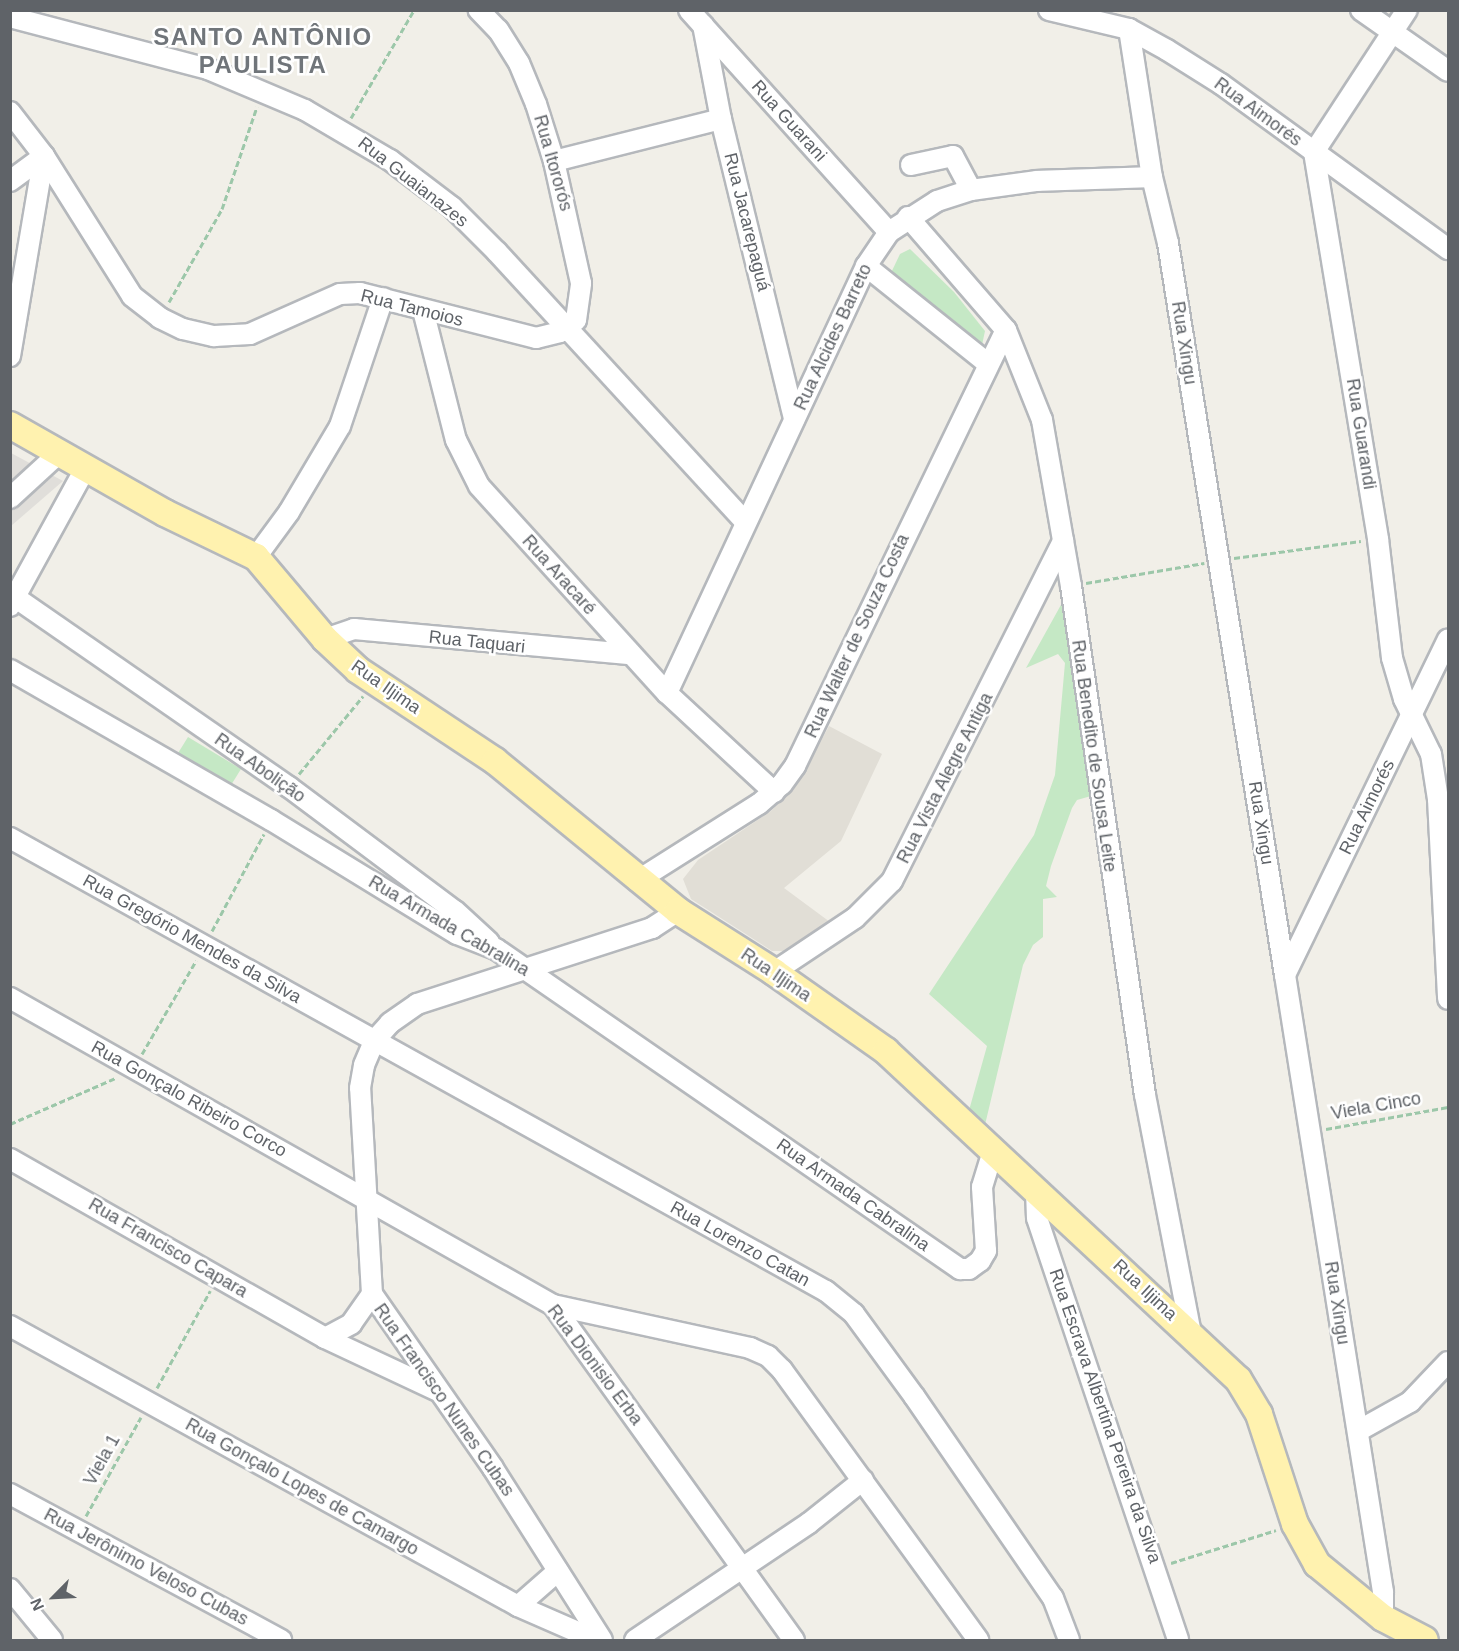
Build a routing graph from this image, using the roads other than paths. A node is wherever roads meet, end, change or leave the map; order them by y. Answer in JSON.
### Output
{"nodes":[{"id":1,"x":479,"y":10,"type":"edge"},
{"id":2,"x":1049,"y":10,"type":"edge"},
{"id":3,"x":1361,"y":10,"type":"edge"},
{"id":4,"x":1407,"y":10,"type":"edge"},
{"id":5,"x":10,"y":17,"type":"edge"},
{"id":6,"x":696,"y":18,"type":"edge"},
{"id":7,"x":1129,"y":28,"type":"junction"},
{"id":8,"x":1392,"y":32,"type":"junction"},
{"id":9,"x":1449,"y":71,"type":"edge"},
{"id":10,"x":10,"y":112,"type":"edge"},
{"id":11,"x":721,"y":119,"type":"junction"},
{"id":12,"x":1314,"y":152,"type":"junction"},
{"id":13,"x":44,"y":156,"type":"junction"},
{"id":14,"x":554,"y":161,"type":"junction"},
{"id":15,"x":911,"y":165,"type":"dead end"},
{"id":16,"x":1152,"y":177,"type":"junction"},
{"id":17,"x":10,"y":181,"type":"edge"},
{"id":18,"x":971,"y":190,"type":"junction"},
{"id":19,"x":908,"y":217,"type":"junction"},
{"id":20,"x":889,"y":232,"type":"junction"},
{"id":21,"x":1449,"y":249,"type":"edge"},
{"id":22,"x":866,"y":266,"type":"junction"},
{"id":23,"x":383,"y":298,"type":"junction"},
{"id":24,"x":423,"y":310,"type":"junction"},
{"id":25,"x":569,"y":327,"type":"junction"},
{"id":26,"x":1006,"y":330,"type":"junction"},
{"id":27,"x":10,"y":356,"type":"edge"},
{"id":28,"x":987,"y":363,"type":"junction"},
{"id":29,"x":794,"y":419,"type":"junction"},
{"id":30,"x":10,"y":425,"type":"edge"},
{"id":31,"x":58,"y":454,"type":"junction"},
{"id":32,"x":85,"y":469,"type":"junction"},
{"id":33,"x":14,"y":489,"type":"edge"},
{"id":34,"x":745,"y":522,"type":"junction"},
{"id":35,"x":1063,"y":541,"type":"junction"},
{"id":36,"x":256,"y":557,"type":"junction"},
{"id":37,"x":13,"y":602,"type":"edge"},
{"id":38,"x":325,"y":639,"type":"junction"},
{"id":39,"x":1449,"y":640,"type":"edge"},
{"id":40,"x":631,"y":654,"type":"junction"},
{"id":41,"x":10,"y":670,"type":"edge"},
{"id":42,"x":667,"y":693,"type":"junction"},
{"id":43,"x":1413,"y":714,"type":"junction"},
{"id":44,"x":774,"y":792,"type":"junction"},
{"id":45,"x":10,"y":838,"type":"edge"},
{"id":46,"x":1445,"y":875,"type":"edge"},
{"id":47,"x":637,"y":881,"type":"junction"},
{"id":48,"x":678,"y":911,"type":"junction"},
{"id":49,"x":496,"y":949,"type":"junction"},
{"id":50,"x":526,"y":969,"type":"junction"},
{"id":51,"x":774,"y":972,"type":"junction"},
{"id":52,"x":1285,"y":975,"type":"junction"},
{"id":53,"x":10,"y":998,"type":"edge"},
{"id":54,"x":1449,"y":999,"type":"edge"},
{"id":55,"x":374,"y":1041,"type":"junction"},
{"id":56,"x":993,"y":1151,"type":"junction"},
{"id":57,"x":10,"y":1159,"type":"edge"},
{"id":58,"x":1036,"y":1190,"type":"junction"},
{"id":59,"x":368,"y":1199,"type":"junction"},
{"id":60,"x":372,"y":1294,"type":"junction"},
{"id":61,"x":554,"y":1305,"type":"junction"},
{"id":62,"x":10,"y":1326,"type":"edge"},
{"id":63,"x":1191,"y":1334,"type":"junction"},
{"id":64,"x":325,"y":1338,"type":"junction"},
{"id":65,"x":1449,"y":1362,"type":"edge"},
{"id":66,"x":436,"y":1390,"type":"junction"},
{"id":67,"x":1358,"y":1431,"type":"junction"},
{"id":68,"x":863,"y":1479,"type":"junction"},
{"id":69,"x":10,"y":1494,"type":"edge"},
{"id":70,"x":742,"y":1568,"type":"junction"},
{"id":71,"x":558,"y":1571,"type":"junction"},
{"id":72,"x":12,"y":1594,"type":"edge"},
{"id":73,"x":518,"y":1606,"type":"junction"},
{"id":74,"x":1383,"y":1618,"type":"junction"},
{"id":75,"x":52,"y":1641,"type":"edge"},
{"id":76,"x":280,"y":1641,"type":"edge"},
{"id":77,"x":596,"y":1641,"type":"edge"},
{"id":78,"x":602,"y":1641,"type":"edge"},
{"id":79,"x":635,"y":1641,"type":"edge"},
{"id":80,"x":794,"y":1641,"type":"edge"},
{"id":81,"x":978,"y":1641,"type":"edge"},
{"id":82,"x":1069,"y":1641,"type":"edge"},
{"id":83,"x":1178,"y":1641,"type":"edge"},
{"id":84,"x":1425,"y":1641,"type":"edge"}],
"edges":[{"from":1,"to":14,"type":"street","name":"Rua Itororós"},
{"from":2,"to":7,"type":"street","name":"Rua Aimorés"},
{"from":3,"to":8,"type":"street"},
{"from":4,"to":8,"type":"street"},
{"from":5,"to":25,"type":"street","name":"Rua Guaianazes"},
{"from":6,"to":11,"type":"street","name":"Rua Jacarepaguá"},
{"from":6,"to":20,"type":"street","name":"Rua Guarani"},
{"from":7,"to":12,"type":"street","name":"Rua Aimorés"},
{"from":7,"to":16,"type":"street","name":"Rua Xingu"},
{"from":8,"to":9,"type":"street"},
{"from":8,"to":12,"type":"street"},
{"from":10,"to":13,"type":"street","name":"Rua Tamoios"},
{"from":11,"to":14,"type":"street"},
{"from":11,"to":29,"type":"street","name":"Rua Jacarepaguá"},
{"from":12,"to":21,"type":"street","name":"Rua Aimorés"},
{"from":12,"to":43,"type":"street","name":"Rua Guarandi"},
{"from":13,"to":17,"type":"street"},
{"from":13,"to":23,"type":"street","name":"Rua Tamoios"},
{"from":13,"to":27,"type":"street"},
{"from":14,"to":25,"type":"street","name":"Rua Itororós"},
{"from":15,"to":18,"type":"street"},
{"from":16,"to":18,"type":"street","name":"Rua Alcides Barreto"},
{"from":16,"to":52,"type":"street","name":"Rua Xingu"},
{"from":18,"to":19,"type":"street","name":"Rua Alcides Barreto"},
{"from":19,"to":20,"type":"street","name":"Rua Alcides Barreto"},
{"from":19,"to":26,"type":"street","name":"Rua Benedito de Sousa Leite"},
{"from":20,"to":22,"type":"street","name":"Rua Alcides Barreto"},
{"from":22,"to":28,"type":"street"},
{"from":22,"to":29,"type":"street","name":"Rua Alcides Barreto"},
{"from":23,"to":24,"type":"street","name":"Rua Tamoios"},
{"from":23,"to":36,"type":"street"},
{"from":24,"to":25,"type":"street","name":"Rua Tamoios"},
{"from":24,"to":40,"type":"street","name":"Rua Aracaré"},
{"from":25,"to":34,"type":"street","name":"Rua Guaianazes"},
{"from":26,"to":28,"type":"street","name":"Rua Walter de Souza Costa"},
{"from":26,"to":35,"type":"street","name":"Rua Benedito de Sousa Leite"},
{"from":28,"to":44,"type":"street","name":"Rua Walter de Souza Costa"},
{"from":29,"to":34,"type":"street","name":"Rua Alcides Barreto"},
{"from":30,"to":31,"type":"main road","name":"Rua Iljima"},
{"from":31,"to":32,"type":"main road","name":"Rua Iljima"},
{"from":31,"to":33,"type":"street"},
{"from":32,"to":36,"type":"main road","name":"Rua Iljima"},
{"from":32,"to":37,"type":"street"},
{"from":34,"to":42,"type":"street","name":"Rua Alcides Barreto"},
{"from":35,"to":51,"type":"street","name":"Rua Vista Alegre Antiga"},
{"from":35,"to":63,"type":"street","name":"Rua Benedito de Sousa Leite"},
{"from":36,"to":38,"type":"main road","name":"Rua Iljima"},
{"from":37,"to":49,"type":"street","name":"Rua Abolição"},
{"from":38,"to":40,"type":"street","name":"Rua Taquari"},
{"from":38,"to":47,"type":"main road","name":"Rua Iljima"},
{"from":39,"to":43,"type":"street","name":"Rua Aimorés"},
{"from":40,"to":42,"type":"street","name":"Rua Aracaré"},
{"from":41,"to":49,"type":"street","name":"Rua Armada Cabralina"},
{"from":42,"to":44,"type":"street","name":"Rua Aracaré"},
{"from":43,"to":46,"type":"street","name":"Rua Guarandi"},
{"from":43,"to":52,"type":"street","name":"Rua Aimorés"},
{"from":44,"to":47,"type":"street","name":"Rua Walter de Souza Costa"},
{"from":45,"to":55,"type":"street","name":"Rua Gregório Mendes da Silva"},
{"from":46,"to":54,"type":"street","name":"Rua Guarandi"},
{"from":47,"to":48,"type":"main road","name":"Rua Iljima"},
{"from":48,"to":50,"type":"street","name":"Rua Francisco Nunes Cubas"},
{"from":48,"to":51,"type":"main road","name":"Rua Iljima"},
{"from":49,"to":50,"type":"street","name":"Rua Armada Cabralina"},
{"from":50,"to":55,"type":"street","name":"Rua Francisco Nunes Cubas"},
{"from":50,"to":56,"type":"street","name":"Rua Armada Cabralina"},
{"from":51,"to":56,"type":"main road","name":"Rua Iljima"},
{"from":52,"to":67,"type":"street","name":"Rua Xingu"},
{"from":53,"to":59,"type":"street","name":"Rua Gonçalo Ribeiro Corco"},
{"from":55,"to":59,"type":"street","name":"Rua Francisco Nunes Cubas"},
{"from":55,"to":82,"type":"street","name":"Rua Lorenzo Catan"},
{"from":56,"to":58,"type":"main road","name":"Rua Iljima"},
{"from":57,"to":64,"type":"street","name":"Rua Francisco Capara"},
{"from":58,"to":63,"type":"main road","name":"Rua Iljima"},
{"from":58,"to":83,"type":"street","name":"Rua Escrava Albertina Pereira da Silva"},
{"from":59,"to":60,"type":"street","name":"Rua Francisco Nunes Cubas"},
{"from":59,"to":61,"type":"street","name":"Rua Dionisio Erba"},
{"from":60,"to":64,"type":"street"},
{"from":60,"to":66,"type":"street","name":"Rua Francisco Nunes Cubas"},
{"from":61,"to":68,"type":"street"},
{"from":61,"to":70,"type":"street","name":"Rua Dionisio Erba"},
{"from":62,"to":73,"type":"street","name":"Rua Gonçalo Lopes de Camargo"},
{"from":63,"to":74,"type":"main road","name":"Rua Iljima"},
{"from":64,"to":66,"type":"street","name":"Rua Francisco Capara"},
{"from":65,"to":67,"type":"street"},
{"from":66,"to":71,"type":"street","name":"Rua Francisco Nunes Cubas"},
{"from":67,"to":74,"type":"street","name":"Rua Xingu"},
{"from":68,"to":70,"type":"street"},
{"from":68,"to":81,"type":"street"},
{"from":69,"to":76,"type":"street","name":"Rua Jerônimo Veloso Cubas"},
{"from":70,"to":79,"type":"street"},
{"from":70,"to":80,"type":"street","name":"Rua Dionisio Erba"},
{"from":71,"to":73,"type":"street"},
{"from":71,"to":78,"type":"street","name":"Rua Francisco Nunes Cubas"},
{"from":72,"to":75,"type":"street"},
{"from":73,"to":77,"type":"street","name":"Rua Gonçalo Lopes de Camargo"},
{"from":74,"to":84,"type":"main road","name":"Rua Iljima"}]}
